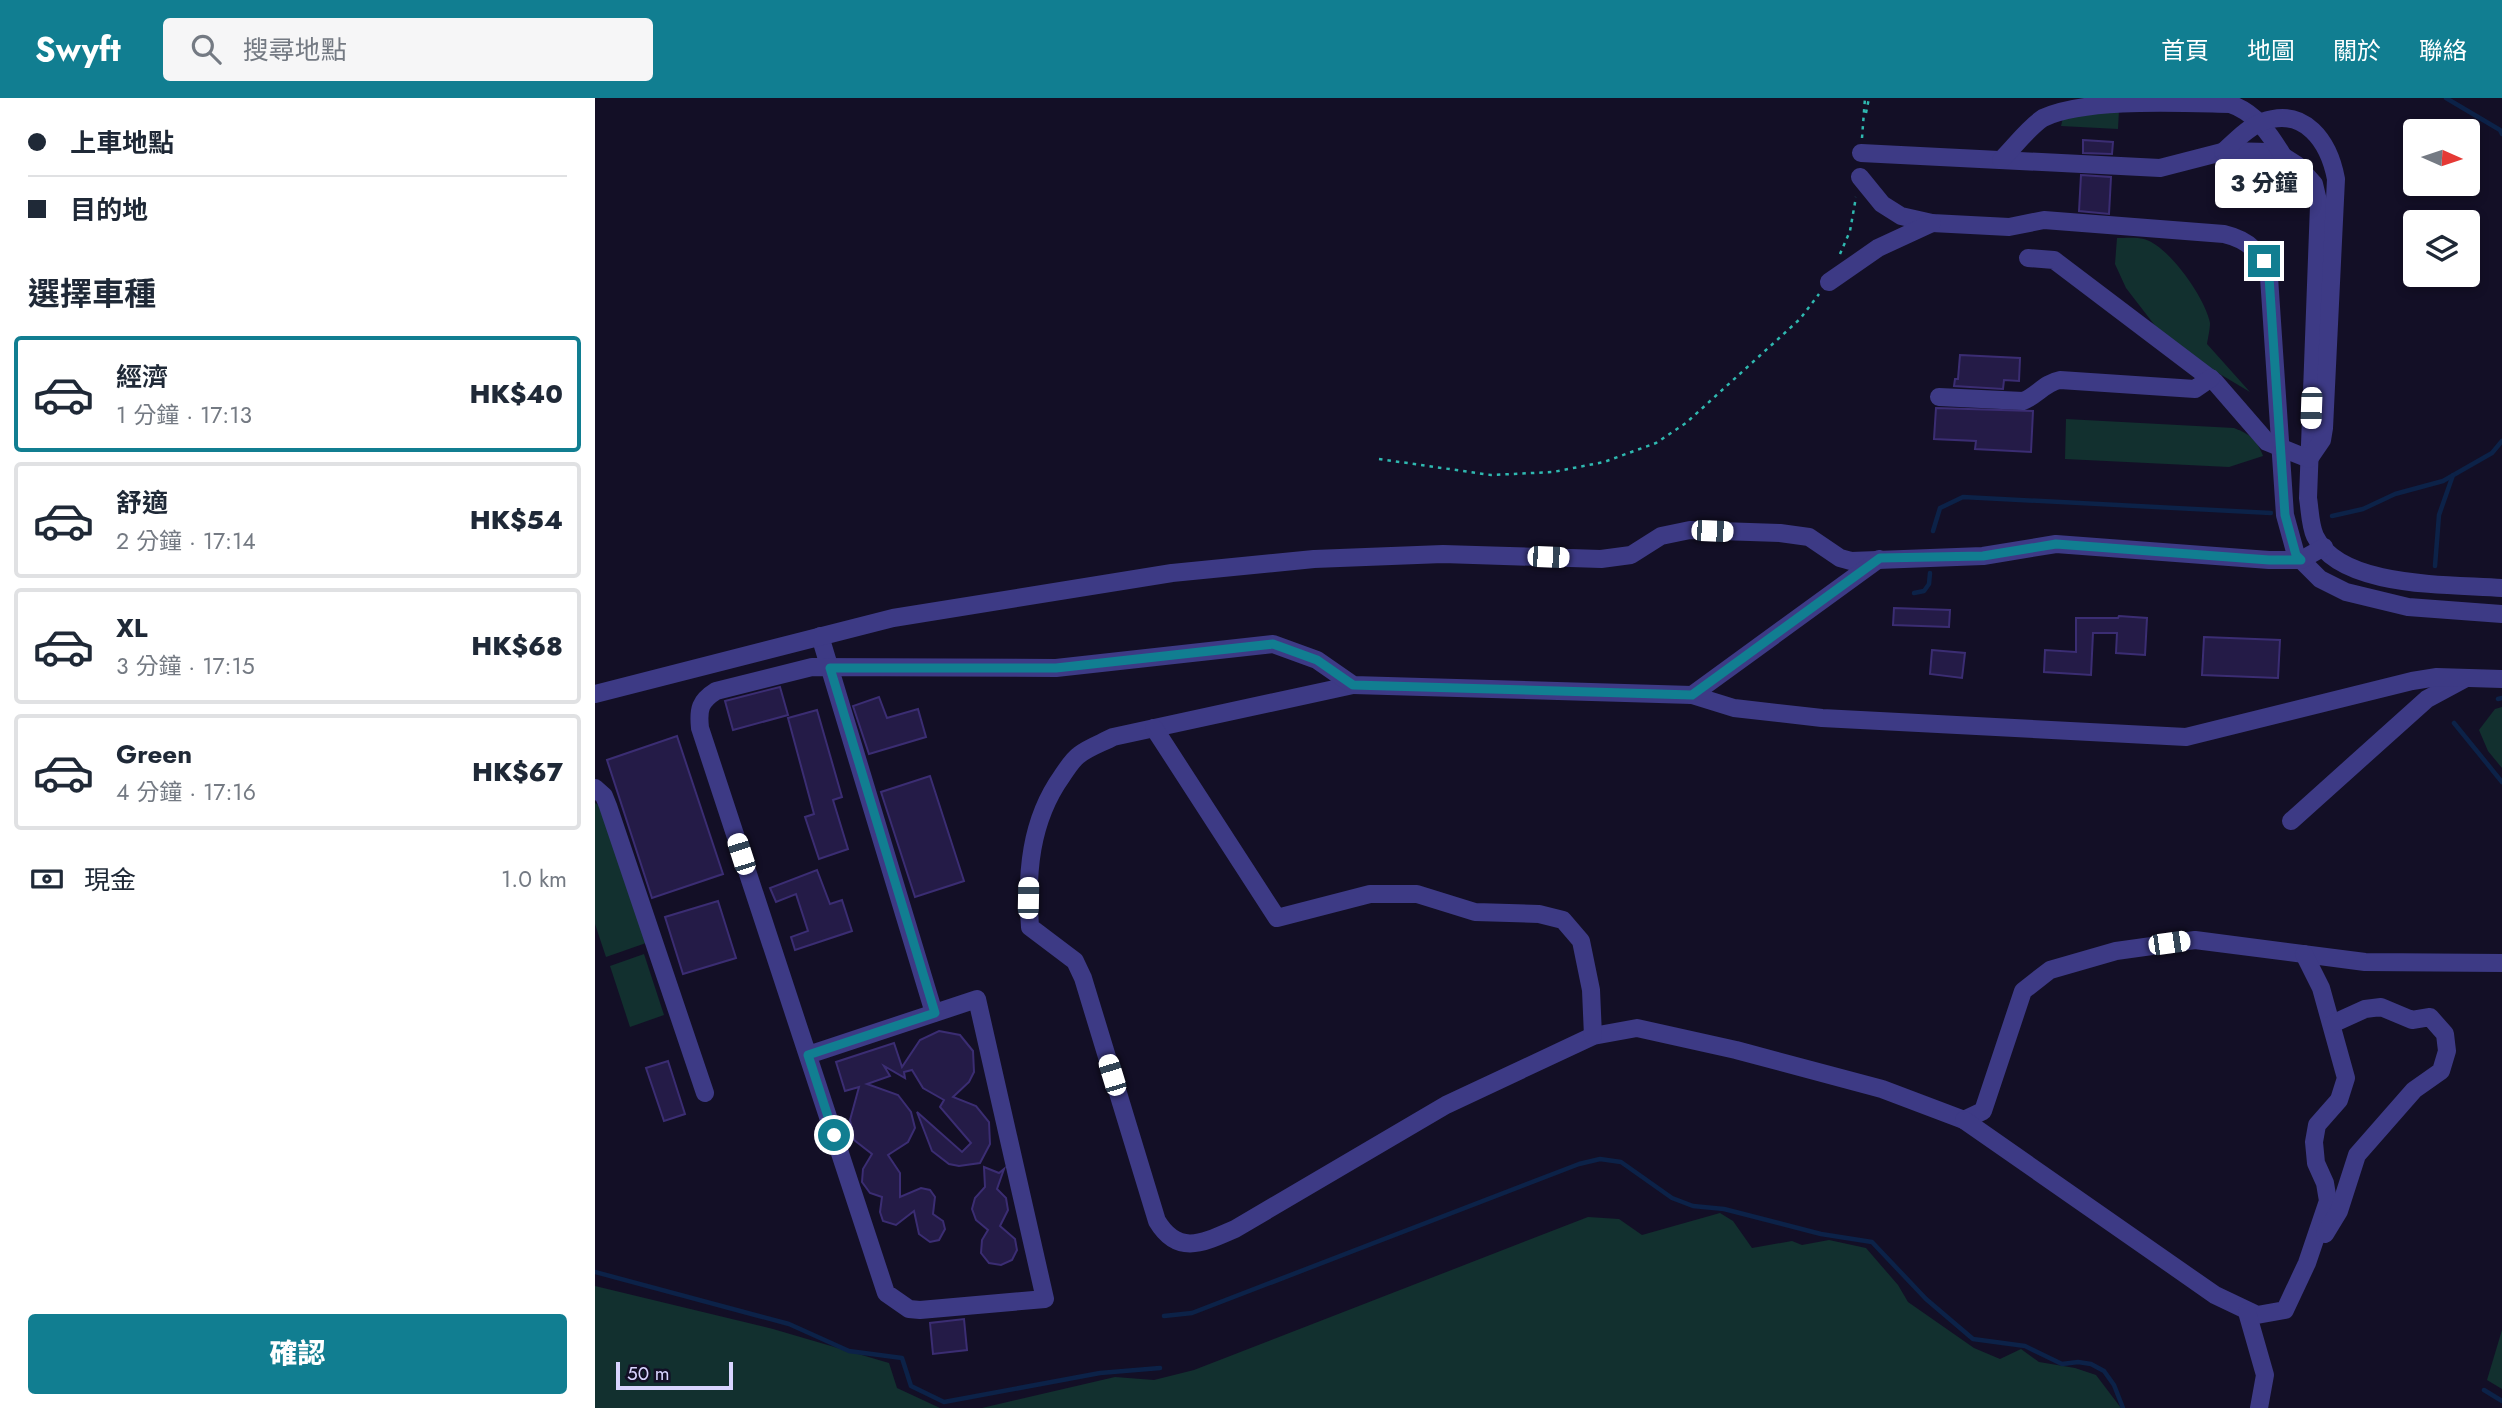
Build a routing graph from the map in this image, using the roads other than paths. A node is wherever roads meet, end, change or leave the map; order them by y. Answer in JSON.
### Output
{"nodes":[{"id":1,"x":2259,"y":123,"type":"junction"},
{"id":2,"x":2223,"y":152,"type":"junction"},
{"id":3,"x":1861,"y":153,"type":"road end"},
{"id":4,"x":2283,"y":156,"type":"junction"},
{"id":5,"x":2001,"y":160,"type":"junction"},
{"id":6,"x":1860,"y":177,"type":"road end"},
{"id":7,"x":1932,"y":223,"type":"junction"},
{"id":8,"x":2028,"y":258,"type":"dead end"},
{"id":9,"x":1829,"y":282,"type":"road end"},
{"id":10,"x":2211,"y":378,"type":"junction"},
{"id":11,"x":1939,"y":397,"type":"dead end"},
{"id":12,"x":2281,"y":449,"type":"junction"},
{"id":13,"x":2309,"y":459,"type":"junction"},
{"id":14,"x":2323,"y":547,"type":"junction"},
{"id":15,"x":1880,"y":558,"type":"junction"},
{"id":16,"x":2301,"y":560,"type":"junction"},
{"id":17,"x":2502,"y":588,"type":"edge"},
{"id":18,"x":2502,"y":614,"type":"edge"},
{"id":19,"x":820,"y":636,"type":"junction"},
{"id":20,"x":830,"y":668,"type":"junction"},
{"id":21,"x":2469,"y":677,"type":"junction"},
{"id":22,"x":2502,"y":679,"type":"edge"},
{"id":23,"x":1353,"y":685,"type":"junction"},
{"id":24,"x":595,"y":694,"type":"edge"},
{"id":25,"x":1692,"y":695,"type":"junction"},
{"id":26,"x":1154,"y":728,"type":"junction"},
{"id":27,"x":595,"y":788,"type":"edge"},
{"id":28,"x":2291,"y":821,"type":"dead end"},
{"id":29,"x":2304,"y":954,"type":"junction"},
{"id":30,"x":2502,"y":963,"type":"edge"},
{"id":31,"x":935,"y":1013,"type":"junction"},
{"id":32,"x":2332,"y":1024,"type":"junction"},
{"id":33,"x":1593,"y":1036,"type":"junction"},
{"id":34,"x":808,"y":1055,"type":"junction"},
{"id":35,"x":705,"y":1093,"type":"dead end"},
{"id":36,"x":1964,"y":1120,"type":"junction"},
{"id":37,"x":2307,"y":1263,"type":"junction"},
{"id":38,"x":2247,"y":1312,"type":"junction"},
{"id":39,"x":2259,"y":1408,"type":"edge"}],
"edges":[{"from":1,"to":2,"type":"lane"},
{"from":1,"to":4,"type":"lane"},
{"from":1,"to":5,"type":"lane"},
{"from":1,"to":13,"type":"lane"},
{"from":2,"to":4,"type":"lane"},
{"from":2,"to":5,"type":"lane"},
{"from":3,"to":5,"type":"lane"},
{"from":4,"to":13,"type":"lane"},
{"from":6,"to":7,"type":"lane"},
{"from":7,"to":9,"type":"lane"},
{"from":7,"to":12,"type":"lane"},
{"from":8,"to":10,"type":"lane"},
{"from":10,"to":11,"type":"lane"},
{"from":10,"to":12,"type":"lane"},
{"from":12,"to":13,"type":"lane"},
{"from":12,"to":16,"type":"lane"},
{"from":13,"to":14,"type":"lane"},
{"from":14,"to":16,"type":"lane"},
{"from":14,"to":17,"type":"lane"},
{"from":15,"to":16,"type":"lane"},
{"from":15,"to":19,"type":"lane"},
{"from":15,"to":25,"type":"lane"},
{"from":16,"to":18,"type":"lane"},
{"from":19,"to":20,"type":"lane"},
{"from":19,"to":24,"type":"lane"},
{"from":20,"to":23,"type":"lane"},
{"from":20,"to":31,"type":"lane"},
{"from":20,"to":34,"type":"lane"},
{"from":21,"to":22,"type":"lane"},
{"from":21,"to":25,"type":"lane"},
{"from":21,"to":28,"type":"lane"},
{"from":23,"to":25,"type":"lane"},
{"from":23,"to":26,"type":"lane"},
{"from":26,"to":33,"type":"lane"},
{"from":26,"to":33,"type":"lane"},
{"from":27,"to":35,"type":"lane"},
{"from":29,"to":30,"type":"lane"},
{"from":29,"to":32,"type":"lane"},
{"from":29,"to":36,"type":"lane"},
{"from":31,"to":34,"type":"lane"},
{"from":31,"to":34,"type":"lane"},
{"from":32,"to":37,"type":"lane"},
{"from":32,"to":37,"type":"lane"},
{"from":33,"to":36,"type":"lane"},
{"from":36,"to":38,"type":"lane"},
{"from":37,"to":38,"type":"lane"},
{"from":38,"to":39,"type":"lane"}]}
